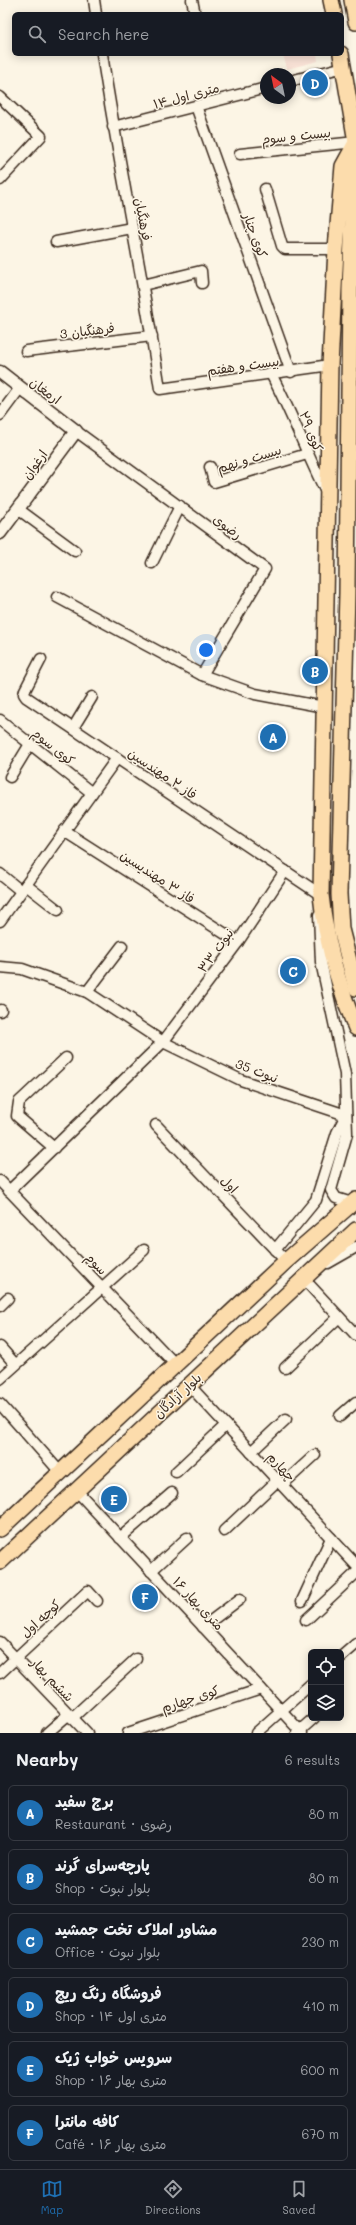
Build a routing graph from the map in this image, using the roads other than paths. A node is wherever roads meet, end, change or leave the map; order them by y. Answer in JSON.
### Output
{"nodes":[{"id":1,"x":94,"y":0,"type":"edge"},
{"id":2,"x":192,"y":0,"type":"edge"},
{"id":3,"x":331,"y":0,"type":"edge"},
{"id":4,"x":352,"y":0,"type":"edge"},
{"id":5,"x":96,"y":12,"type":"edge"},
{"id":6,"x":195,"y":12,"type":"edge"},
{"id":7,"x":334,"y":12,"type":"edge"},
{"id":8,"x":356,"y":22,"type":"edge"},
{"id":9,"x":102,"y":56,"type":"edge"},
{"id":10,"x":342,"y":60,"type":"edge"},
{"id":11,"x":296,"y":79,"type":"edge"},
{"id":12,"x":260,"y":90,"type":"edge"},
{"id":13,"x":0,"y":97,"type":"edge"},
{"id":14,"x":196,"y":106,"type":"junction"},
{"id":15,"x":113,"y":127,"type":"junction"},
{"id":16,"x":356,"y":142,"type":"edge"},
{"id":17,"x":240,"y":154,"type":"dead end"},
{"id":18,"x":0,"y":180,"type":"edge"},
{"id":19,"x":265,"y":189,"type":"dead end"},
{"id":20,"x":132,"y":228,"type":"junction"},
{"id":21,"x":56,"y":242,"type":"dead end"},
{"id":22,"x":336,"y":249,"type":"junction"},
{"id":23,"x":202,"y":283,"type":"dead end"},
{"id":24,"x":143,"y":285,"type":"junction"},
{"id":25,"x":152,"y":336,"type":"junction"},
{"id":26,"x":26,"y":351,"type":"dead end"},
{"id":27,"x":330,"y":365,"type":"junction"},
{"id":28,"x":0,"y":372,"type":"edge"},
{"id":29,"x":291,"y":372,"type":"junction"},
{"id":30,"x":271,"y":374,"type":"junction"},
{"id":31,"x":20,"y":388,"type":"junction"},
{"id":32,"x":160,"y":389,"type":"joint"},
{"id":33,"x":0,"y":415,"type":"edge"},
{"id":34,"x":353,"y":423,"type":"edge"},
{"id":35,"x":76,"y":431,"type":"junction"},
{"id":36,"x":307,"y":454,"type":"junction"},
{"id":37,"x":210,"y":467,"type":"dead end"},
{"id":38,"x":329,"y":497,"type":"junction"},
{"id":39,"x":180,"y":506,"type":"junction"},
{"id":40,"x":18,"y":509,"type":"junction"},
{"id":41,"x":0,"y":533,"type":"edge"},
{"id":42,"x":75,"y":551,"type":"dead end"},
{"id":43,"x":152,"y":563,"type":"dead end"},
{"id":44,"x":351,"y":594,"type":"edge"},
{"id":45,"x":57,"y":597,"type":"dead end"},
{"id":46,"x":41,"y":659,"type":"dead end"},
{"id":47,"x":202,"y":675,"type":"junction"},
{"id":48,"x":92,"y":697,"type":"dead end"},
{"id":49,"x":324,"y":707,"type":"junction"},
{"id":50,"x":0,"y":720,"type":"edge"},
{"id":51,"x":73,"y":728,"type":"junction"},
{"id":52,"x":30,"y":744,"type":"junction"},
{"id":53,"x":117,"y":758,"type":"junction"},
{"id":54,"x":10,"y":777,"type":"dead end"},
{"id":55,"x":92,"y":793,"type":"junction"},
{"id":56,"x":64,"y":831,"type":"junction"},
{"id":57,"x":285,"y":871,"type":"junction"},
{"id":58,"x":0,"y":874,"type":"edge"},
{"id":59,"x":24,"y":888,"type":"junction"},
{"id":60,"x":321,"y":895,"type":"junction"},
{"id":61,"x":58,"y":910,"type":"dead end"},
{"id":62,"x":0,"y":921,"type":"edge"},
{"id":63,"x":238,"y":942,"type":"junction"},
{"id":64,"x":122,"y":946,"type":"dead end"},
{"id":65,"x":0,"y":967,"type":"edge"},
{"id":66,"x":356,"y":988,"type":"edge"},
{"id":67,"x":88,"y":992,"type":"junction"},
{"id":68,"x":356,"y":1028,"type":"edge"},
{"id":69,"x":163,"y":1042,"type":"junction"},
{"id":70,"x":66,"y":1058,"type":"dead end"},
{"id":71,"x":346,"y":1115,"type":"junction"},
{"id":72,"x":156,"y":1125,"type":"dead end"},
{"id":73,"x":54,"y":1148,"type":"junction"},
{"id":74,"x":0,"y":1181,"type":"edge"},
{"id":75,"x":9,"y":1191,"type":"junction"},
{"id":76,"x":354,"y":1202,"type":"edge"},
{"id":77,"x":336,"y":1217,"type":"junction"},
{"id":78,"x":354,"y":1237,"type":"edge"},
{"id":79,"x":144,"y":1250,"type":"dead end"},
{"id":80,"x":275,"y":1250,"type":"junction"},
{"id":81,"x":286,"y":1261,"type":"junction"},
{"id":82,"x":304,"y":1280,"type":"junction"},
{"id":83,"x":102,"y":1287,"type":"junction"},
{"id":84,"x":8,"y":1298,"type":"dead end"},
{"id":85,"x":0,"y":1306,"type":"edge"},
{"id":86,"x":339,"y":1317,"type":"junction"},
{"id":87,"x":356,"y":1335,"type":"edge"},
{"id":88,"x":0,"y":1347,"type":"edge"},
{"id":89,"x":15,"y":1364,"type":"junction"},
{"id":90,"x":175,"y":1364,"type":"junction"},
{"id":91,"x":285,"y":1368,"type":"dead end"},
{"id":92,"x":0,"y":1379,"type":"edge"},
{"id":93,"x":190,"y":1387,"type":"junction"},
{"id":94,"x":356,"y":1402,"type":"edge"},
{"id":95,"x":2,"y":1410,"type":"edge"},
{"id":96,"x":340,"y":1416,"type":"dead end"},
{"id":97,"x":286,"y":1419,"type":"dead end"},
{"id":98,"x":226,"y":1425,"type":"junction"},
{"id":99,"x":251,"y":1452,"type":"junction"},
{"id":100,"x":315,"y":1455,"type":"dead end"},
{"id":101,"x":60,"y":1472,"type":"junction"},
{"id":102,"x":176,"y":1472,"type":"dead end"},
{"id":103,"x":280,"y":1483,"type":"junction"},
{"id":104,"x":78,"y":1493,"type":"junction"},
{"id":105,"x":172,"y":1493,"type":"dead end"},
{"id":106,"x":0,"y":1528,"type":"edge"},
{"id":107,"x":224,"y":1531,"type":"dead end"},
{"id":108,"x":120,"y":1538,"type":"junction"},
{"id":109,"x":187,"y":1538,"type":"dead end"},
{"id":110,"x":331,"y":1538,"type":"junction"},
{"id":111,"x":0,"y":1562,"type":"edge"},
{"id":112,"x":356,"y":1565,"type":"edge"},
{"id":113,"x":151,"y":1571,"type":"junction"},
{"id":114,"x":356,"y":1573,"type":"edge"},
{"id":115,"x":240,"y":1600,"type":"dead end"},
{"id":116,"x":97,"y":1601,"type":"dead end"},
{"id":117,"x":302,"y":1601,"type":"dead end"},
{"id":118,"x":306,"y":1620,"type":"dead end"},
{"id":119,"x":204,"y":1627,"type":"junction"},
{"id":120,"x":0,"y":1642,"type":"edge"},
{"id":121,"x":356,"y":1644,"type":"edge"},
{"id":122,"x":344,"y":1654,"type":"edge"},
{"id":123,"x":16,"y":1659,"type":"junction"},
{"id":124,"x":136,"y":1659,"type":"dead end"},
{"id":125,"x":0,"y":1674,"type":"edge"},
{"id":126,"x":310,"y":1685,"type":"edge"},
{"id":127,"x":261,"y":1689,"type":"junction"},
{"id":128,"x":282,"y":1711,"type":"junction"},
{"id":129,"x":70,"y":1716,"type":"junction"},
{"id":130,"x":311,"y":1721,"type":"edge"},
{"id":131,"x":300,"y":1732,"type":"edge"},
{"id":132,"x":47,"y":1733,"type":"edge"},
{"id":133,"x":87,"y":1733,"type":"edge"},
{"id":134,"x":128,"y":1733,"type":"edge"},
{"id":135,"x":256,"y":1733,"type":"edge"}],
"edges":[{"from":1,"to":5,"type":"street"},
{"from":2,"to":6,"type":"street"},
{"from":3,"to":7,"type":"main road"},
{"from":4,"to":8,"type":"main road"},
{"from":9,"to":15,"type":"street","name":"فرهنگیان"},
{"from":10,"to":11,"type":"street"},
{"from":10,"to":16,"type":"main road"},
{"from":12,"to":14,"type":"street","name":"۱۴ متری اول"},
{"from":13,"to":18,"type":"street"},
{"from":14,"to":15,"type":"street","name":"۱۴ متری اول"},
{"from":14,"to":29,"type":"street","name":"کوی چنار"},
{"from":15,"to":20,"type":"street","name":"فرهنگیان"},
{"from":16,"to":17,"type":"street","name":"بیست و سوم"},
{"from":16,"to":22,"type":"main road"},
{"from":16,"to":34,"type":"main road"},
{"from":19,"to":22,"type":"street"},
{"from":20,"to":21,"type":"street"},
{"from":20,"to":24,"type":"street","name":"فرهنگیان"},
{"from":22,"to":27,"type":"main road"},
{"from":23,"to":24,"type":"street"},
{"from":24,"to":25,"type":"street","name":"فرهنگیان"},
{"from":25,"to":26,"type":"street","name":"فرهنگیان 3"},
{"from":25,"to":32,"type":"street","name":"فرهنگیان"},
{"from":27,"to":29,"type":"street","name":"بیست و هفتم"},
{"from":27,"to":38,"type":"main road"},
{"from":28,"to":31,"type":"street","name":"ارمغان"},
{"from":29,"to":30,"type":"street","name":"بیست و هفتم"},
{"from":30,"to":32,"type":"street","name":"بیست و هفتم"},
{"from":30,"to":36,"type":"street","name":"کوی ۲۹"},
{"from":31,"to":33,"type":"street"},
{"from":31,"to":35,"type":"street","name":"ارمغان"},
{"from":34,"to":44,"type":"main road"},
{"from":35,"to":39,"type":"street","name":"رضوی"},
{"from":35,"to":40,"type":"street","name":"ارغوان"},
{"from":36,"to":37,"type":"street","name":"بیست و نهم"},
{"from":36,"to":38,"type":"street","name":"کوی ۲۹"},
{"from":38,"to":49,"type":"main road"},
{"from":39,"to":43,"type":"street"},
{"from":39,"to":47,"type":"street","name":"رضوی"},
{"from":40,"to":41,"type":"street","name":"ارغوان"},
{"from":40,"to":42,"type":"street"},
{"from":44,"to":66,"type":"main road"},
{"from":45,"to":47,"type":"street"},
{"from":46,"to":51,"type":"street"},
{"from":47,"to":49,"type":"street"},
{"from":48,"to":51,"type":"street"},
{"from":49,"to":60,"type":"main road"},
{"from":50,"to":52,"type":"street","name":"کوی سوم"},
{"from":51,"to":53,"type":"street"},
{"from":52,"to":54,"type":"street"},
{"from":52,"to":55,"type":"street","name":"کوی سوم"},
{"from":53,"to":55,"type":"street","name":"فاز ۲ مهندسین"},
{"from":53,"to":57,"type":"street","name":"فاز ۲ مهندسین"},
{"from":55,"to":56,"type":"street","name":"فاز ۲ مهندسین"},
{"from":56,"to":59,"type":"street","name":"فاز ۲ مهندسین"},
{"from":56,"to":63,"type":"street","name":"فاز ۳ مهندیسین"},
{"from":57,"to":60,"type":"street","name":"فاز ۲ مهندسین"},
{"from":57,"to":63,"type":"street","name":"نبوت ۳۳"},
{"from":58,"to":59,"type":"street"},
{"from":59,"to":61,"type":"street"},
{"from":59,"to":62,"type":"street","name":"فاز ۲ مهندسین"},
{"from":60,"to":68,"type":"main road"},
{"from":60,"to":71,"type":"street"},
{"from":63,"to":69,"type":"street","name":"نبوت ۳۳"},
{"from":64,"to":67,"type":"street"},
{"from":65,"to":67,"type":"street","name":"نبوت 35"},
{"from":67,"to":69,"type":"street","name":"نبوت 35"},
{"from":69,"to":71,"type":"street","name":"نبوت 35"},
{"from":69,"to":73,"type":"street","name":"نبوت ۳۳"},
{"from":70,"to":73,"type":"street"},
{"from":71,"to":76,"type":"street"},
{"from":71,"to":80,"type":"street"},
{"from":72,"to":80,"type":"street","name":"اول"},
{"from":73,"to":75,"type":"street","name":"نبوت ۳۳"},
{"from":74,"to":75,"type":"street","name":"سوم"},
{"from":75,"to":83,"type":"street","name":"سوم"},
{"from":76,"to":77,"type":"main road","name":"بلوار آزادگان"},
{"from":77,"to":78,"type":"main road"},
{"from":77,"to":81,"type":"main road","name":"بلوار آزادگان"},
{"from":78,"to":82,"type":"main road","name":"بلوار آزادگان"},
{"from":79,"to":83,"type":"street"},
{"from":80,"to":81,"type":"street","name":"اول"},
{"from":81,"to":90,"type":"main road","name":"بلوار آزادگان"},
{"from":82,"to":86,"type":"street"},
{"from":82,"to":93,"type":"main road","name":"بلوار آزادگان"},
{"from":83,"to":89,"type":"street"},
{"from":83,"to":90,"type":"street","name":"سوم"},
{"from":84,"to":85,"type":"street"},
{"from":86,"to":87,"type":"street"},
{"from":86,"to":91,"type":"street"},
{"from":88,"to":89,"type":"street"},
{"from":89,"to":92,"type":"street"},
{"from":90,"to":101,"type":"main road","name":"بلوار آزادگان"},
{"from":93,"to":98,"type":"street","name":"چهارم"},
{"from":93,"to":104,"type":"main road","name":"بلوار آزادگان"},
{"from":94,"to":96,"type":"street"},
{"from":95,"to":101,"type":"street"},
{"from":97,"to":99,"type":"street"},
{"from":98,"to":99,"type":"street","name":"چهارم"},
{"from":98,"to":102,"type":"street"},
{"from":99,"to":103,"type":"street","name":"چهارم"},
{"from":100,"to":103,"type":"street"},
{"from":101,"to":106,"type":"main road","name":"بلوار آزادگان"},
{"from":103,"to":107,"type":"street"},
{"from":103,"to":110,"type":"street","name":"چهارم"},
{"from":104,"to":108,"type":"street","name":"۱۶ متری بهار"},
{"from":104,"to":111,"type":"main road","name":"بلوار آزادگان"},
{"from":105,"to":108,"type":"street"},
{"from":108,"to":113,"type":"street","name":"۱۶ متری بهار"},
{"from":109,"to":113,"type":"street"},
{"from":110,"to":112,"type":"street","name":"چهارم"},
{"from":110,"to":117,"type":"street"},
{"from":113,"to":119,"type":"street","name":"۱۶ متری بهار"},
{"from":114,"to":118,"type":"street"},
{"from":115,"to":119,"type":"street"},
{"from":116,"to":123,"type":"street","name":"کوچه اول"},
{"from":119,"to":127,"type":"street","name":"۱۶ متری بهار"},
{"from":120,"to":123,"type":"street","name":"ششم بهار"},
{"from":121,"to":122,"type":"street"},
{"from":123,"to":125,"type":"street","name":"کوچه اول"},
{"from":123,"to":129,"type":"street","name":"ششم بهار"},
{"from":124,"to":129,"type":"street"},
{"from":126,"to":128,"type":"street"},
{"from":127,"to":128,"type":"street","name":"۱۶ متری بهار"},
{"from":127,"to":134,"type":"street","name":"کوی چهارم"},
{"from":128,"to":131,"type":"street","name":"۱۶ متری بهار"},
{"from":128,"to":135,"type":"street"},
{"from":129,"to":132,"type":"street"},
{"from":129,"to":133,"type":"street","name":"ششم بهار"},
{"from":130,"to":131,"type":"street"}]}
